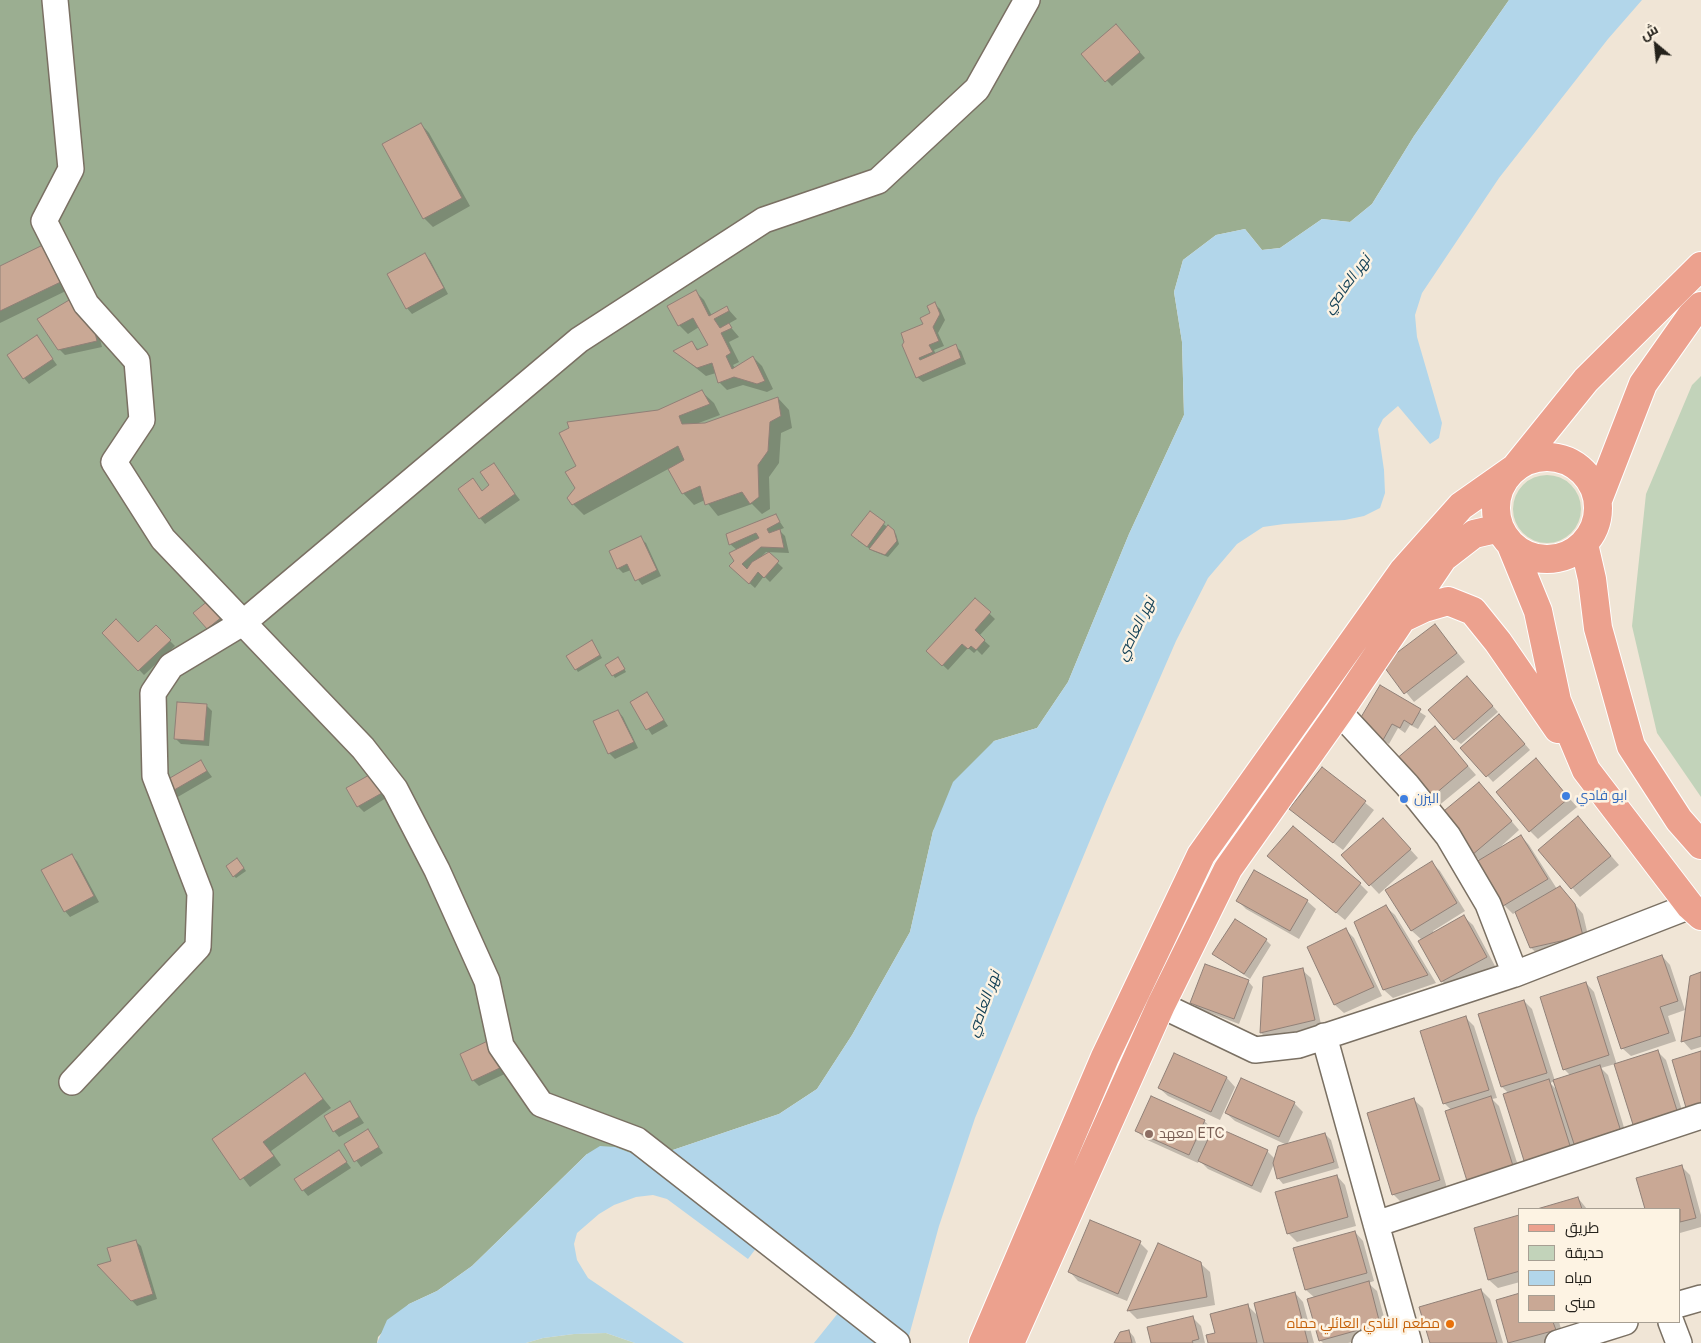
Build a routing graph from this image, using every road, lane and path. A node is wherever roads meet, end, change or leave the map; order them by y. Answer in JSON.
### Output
{"nodes":[{"id":1,"x":55,"y":0,"type":"edge"},
{"id":2,"x":1027,"y":0,"type":"edge"},
{"id":3,"x":1701,"y":266,"type":"edge"},
{"id":4,"x":1701,"y":306,"type":"edge"},
{"id":5,"x":1515,"y":468,"type":"junction"},
{"id":6,"x":1598,"y":500,"type":"junction"},
{"id":7,"x":1505,"y":536,"type":"junction"},
{"id":8,"x":1584,"y":544,"type":"junction"},
{"id":9,"x":1403,"y":618,"type":"junction"},
{"id":10,"x":244,"y":622,"type":"junction"},
{"id":11,"x":1340,"y":712,"type":"junction"},
{"id":12,"x":1586,"y":770,"type":"junction"},
{"id":13,"x":1701,"y":845,"type":"edge"},
{"id":14,"x":1695,"y":911,"type":"edge"},
{"id":15,"x":1515,"y":974,"type":"junction"},
{"id":16,"x":1162,"y":1004,"type":"junction"},
{"id":17,"x":1324,"y":1036,"type":"junction"},
{"id":18,"x":72,"y":1082,"type":"dead end"},
{"id":19,"x":1701,"y":1116,"type":"edge"},
{"id":20,"x":1376,"y":1224,"type":"junction"},
{"id":21,"x":1701,"y":1298,"type":"edge"},
{"id":22,"x":1681,"y":1304,"type":"edge"},
{"id":23,"x":1622,"y":1323,"type":"edge"},
{"id":24,"x":1671,"y":1323,"type":"edge"},
{"id":25,"x":1407,"y":1337,"type":"edge"},
{"id":26,"x":898,"y":1343,"type":"edge"},
{"id":27,"x":983,"y":1343,"type":"edge"},
{"id":28,"x":1010,"y":1343,"type":"edge"},
{"id":29,"x":1365,"y":1343,"type":"edge"},
{"id":30,"x":1558,"y":1343,"type":"edge"},
{"id":31,"x":1679,"y":1343,"type":"edge"}],
"edges":[{"from":1,"to":10,"type":"street"},
{"from":2,"to":10,"type":"street"},
{"from":3,"to":5,"type":"main road"},
{"from":4,"to":6,"type":"main road"},
{"from":5,"to":6,"type":"main road"},
{"from":5,"to":7,"type":"main road"},
{"from":5,"to":27,"type":"main road"},
{"from":6,"to":8,"type":"main road"},
{"from":7,"to":8,"type":"main road"},
{"from":7,"to":9,"type":"main road"},
{"from":7,"to":12,"type":"main road"},
{"from":8,"to":13,"type":"main road"},
{"from":9,"to":11,"type":"main road"},
{"from":9,"to":12,"type":"main road"},
{"from":10,"to":18,"type":"street"},
{"from":10,"to":26,"type":"street"},
{"from":11,"to":15,"type":"street"},
{"from":11,"to":16,"type":"main road"},
{"from":12,"to":14,"type":"main road"},
{"from":14,"to":15,"type":"street"},
{"from":15,"to":17,"type":"street"},
{"from":16,"to":17,"type":"street"},
{"from":16,"to":28,"type":"main road"},
{"from":17,"to":20,"type":"street"},
{"from":19,"to":20,"type":"street"},
{"from":20,"to":25,"type":"street"},
{"from":21,"to":22,"type":"street"},
{"from":23,"to":30,"type":"street"},
{"from":24,"to":31,"type":"street"},
{"from":25,"to":29,"type":"street"}]}
